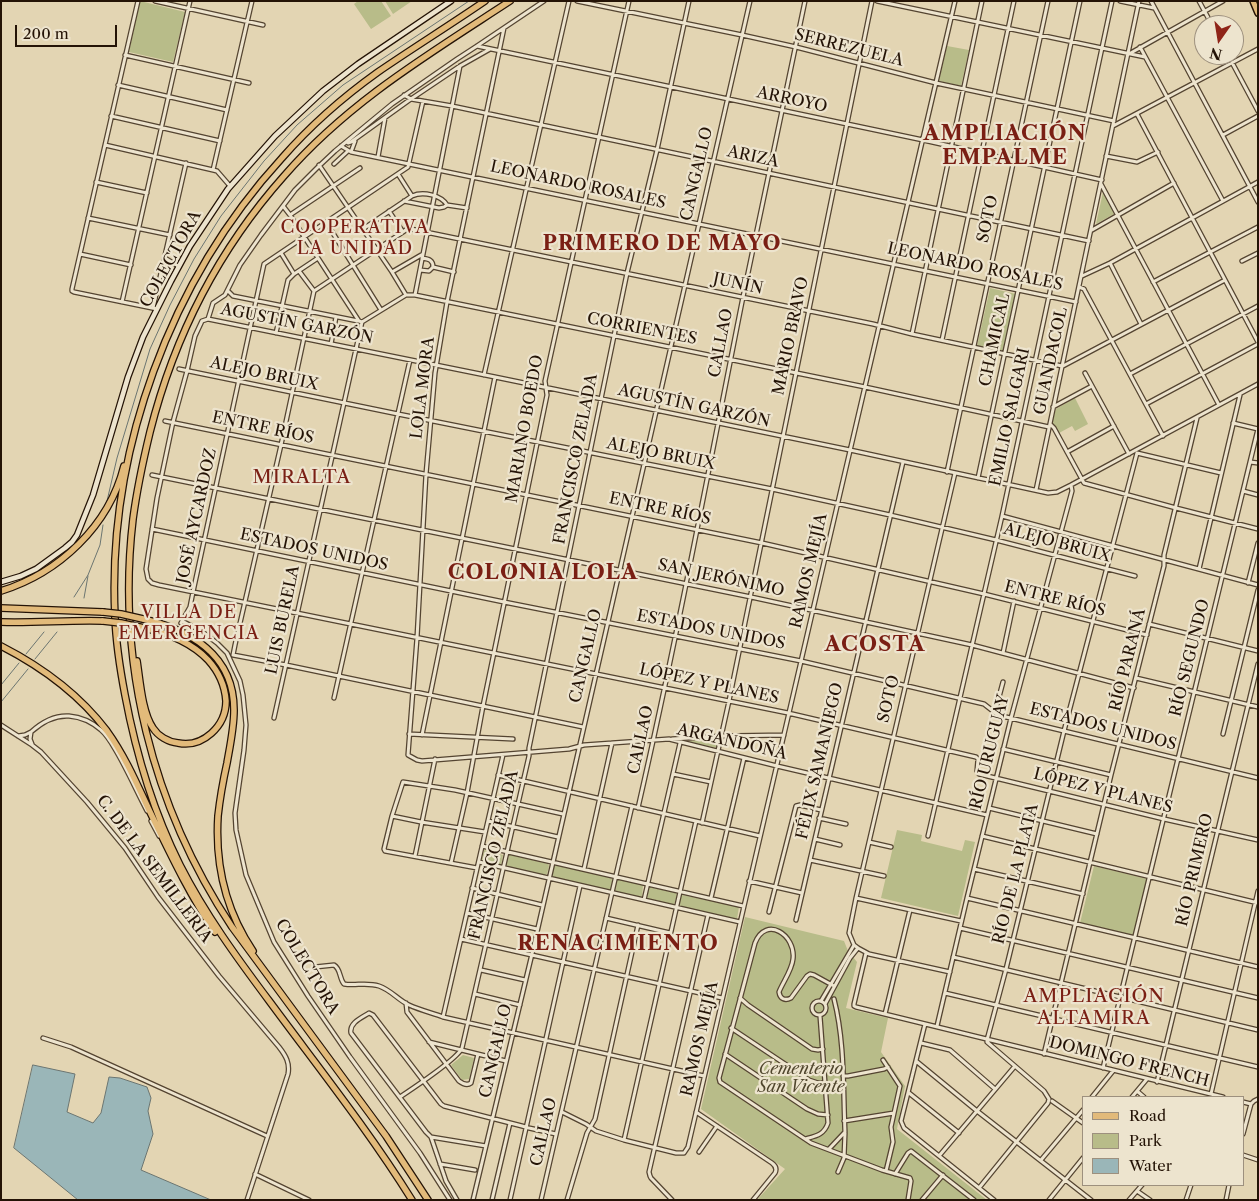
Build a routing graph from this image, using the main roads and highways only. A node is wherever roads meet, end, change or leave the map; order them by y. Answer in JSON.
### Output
{"nodes":[{"id":1,"x":485,"y":1,"type":"edge"},
{"id":2,"x":510,"y":1,"type":"edge"},
{"id":3,"x":1253,"y":1,"type":"edge"},
{"id":4,"x":1258,"y":13,"type":"edge"},
{"id":5,"x":139,"y":419,"type":"junction"},
{"id":6,"x":130,"y":566,"type":"junction"},
{"id":7,"x":1,"y":591,"type":"edge"},
{"id":8,"x":1,"y":608,"type":"edge"},
{"id":9,"x":1,"y":622,"type":"edge"},
{"id":10,"x":1,"y":646,"type":"edge"},
{"id":11,"x":240,"y":962,"type":"junction"},
{"id":12,"x":286,"y":1002,"type":"junction"},
{"id":13,"x":412,"y":1200,"type":"edge"},
{"id":14,"x":428,"y":1200,"type":"edge"}],
"edges":[{"from":1,"to":5,"type":"highway"},
{"from":2,"to":6,"type":"highway"},
{"from":3,"to":4,"type":"main road"},
{"from":5,"to":7,"type":"highway"},
{"from":5,"to":11,"type":"highway"},
{"from":6,"to":9,"type":"highway","bridge":true},
{"from":6,"to":12,"type":"highway"},
{"from":8,"to":12,"type":"highway","bridge":true},
{"from":10,"to":11,"type":"highway"},
{"from":11,"to":13,"type":"highway"},
{"from":12,"to":14,"type":"highway"}]}
